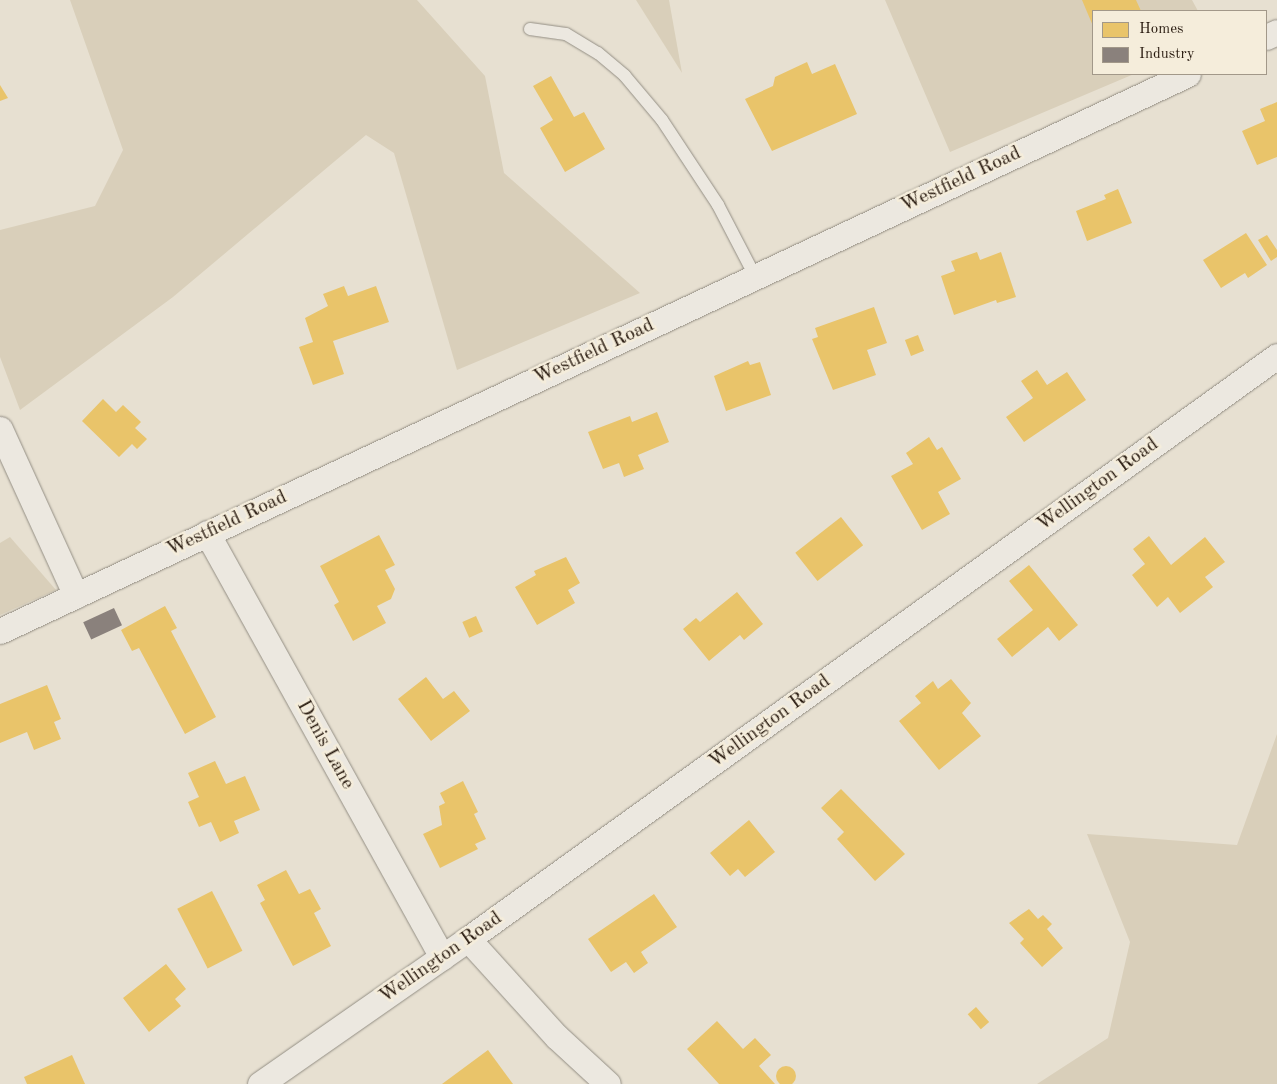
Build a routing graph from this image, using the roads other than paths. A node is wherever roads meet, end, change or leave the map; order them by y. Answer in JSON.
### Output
{"nodes":[{"id":1,"x":530,"y":29,"type":"dead end"},
{"id":2,"x":1186,"y":75,"type":"edge"},
{"id":3,"x":755,"y":276,"type":"junction"},
{"id":4,"x":1277,"y":356,"type":"edge"},
{"id":5,"x":0,"y":429,"type":"edge"},
{"id":6,"x":207,"y":533,"type":"junction"},
{"id":7,"x":76,"y":596,"type":"junction"},
{"id":8,"x":0,"y":630,"type":"edge"},
{"id":9,"x":468,"y":939,"type":"junction"},
{"id":10,"x":442,"y":957,"type":"junction"},
{"id":11,"x":260,"y":1084,"type":"edge"},
{"id":12,"x":608,"y":1084,"type":"edge"}],
"edges":[{"from":1,"to":3,"type":"lane"},
{"from":2,"to":3,"type":"street","name":"Westfield Road"},
{"from":3,"to":6,"type":"street","name":"Westfield Road"},
{"from":4,"to":9,"type":"street","name":"Wellington Road"},
{"from":5,"to":7,"type":"street"},
{"from":6,"to":7,"type":"street","name":"Westfield Road"},
{"from":6,"to":10,"type":"street","name":"Denis Lane"},
{"from":7,"to":8,"type":"street","name":"Westfield Road"},
{"from":9,"to":10,"type":"street","name":"Wellington Road"},
{"from":9,"to":12,"type":"street"},
{"from":10,"to":11,"type":"street","name":"Wellington Road"}]}
